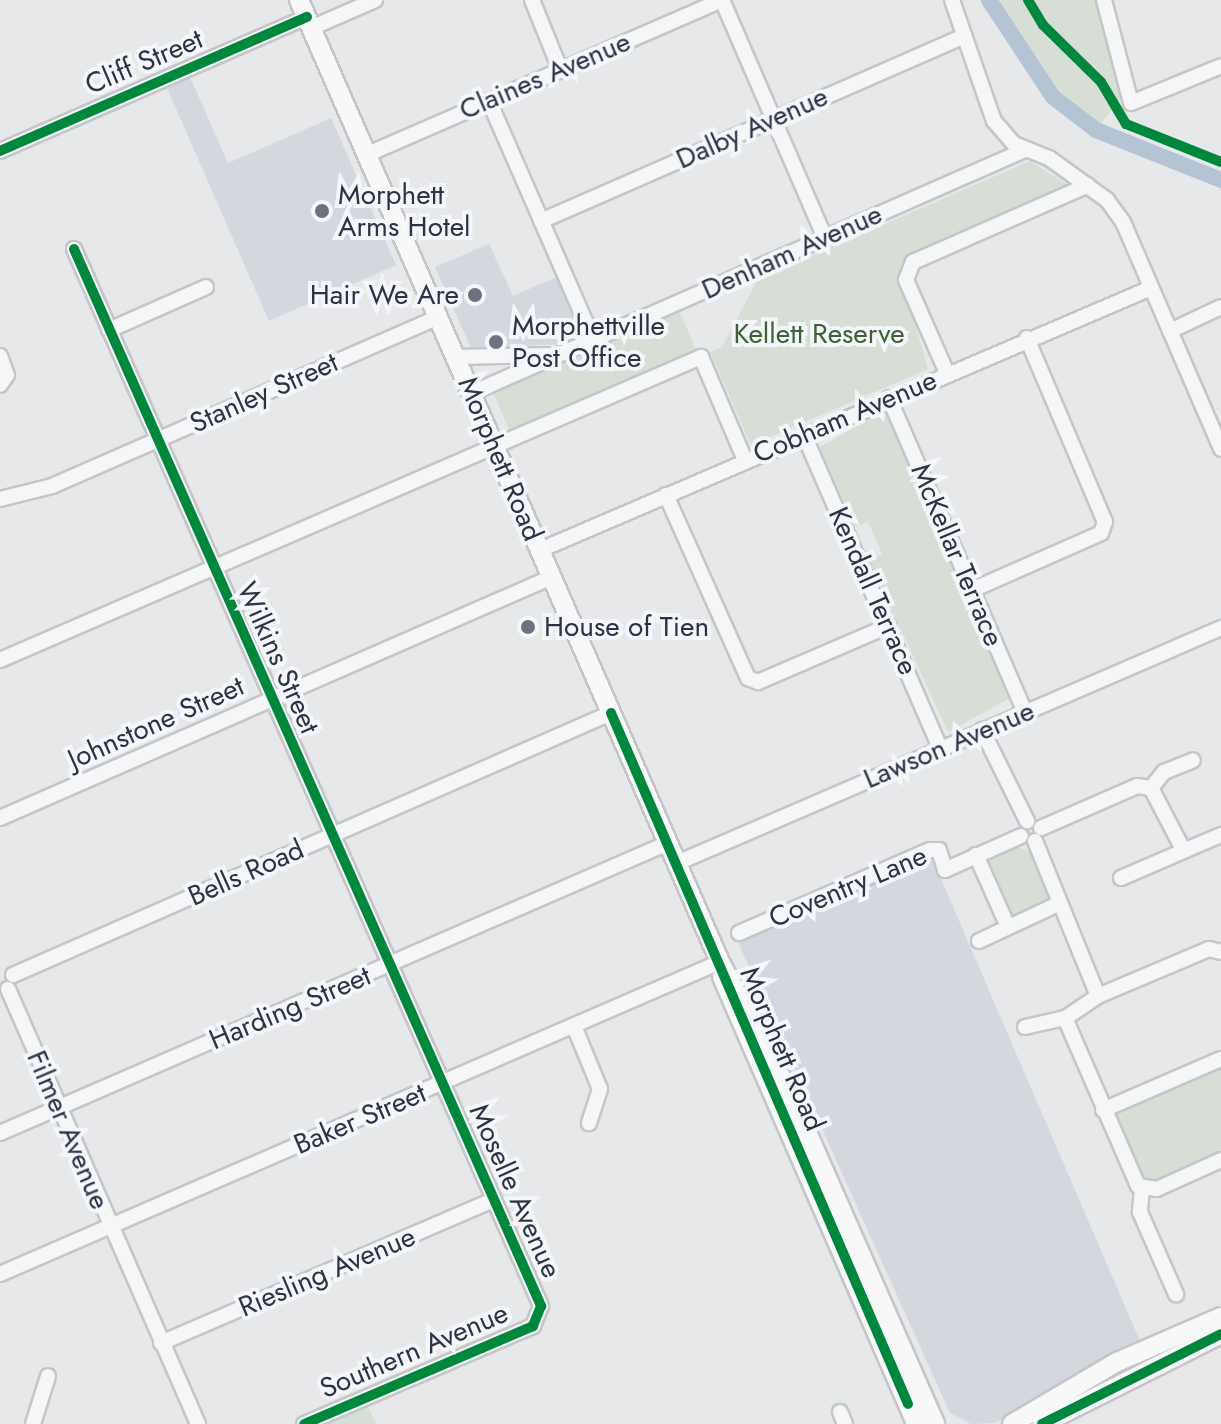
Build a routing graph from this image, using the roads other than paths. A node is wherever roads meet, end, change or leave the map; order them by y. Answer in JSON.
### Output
{"nodes":[{"id":1,"x":375,"y":0,"type":"edge"},
{"id":2,"x":532,"y":0,"type":"edge"},
{"id":3,"x":722,"y":0,"type":"edge"},
{"id":4,"x":952,"y":0,"type":"edge"},
{"id":5,"x":1104,"y":0,"type":"edge"},
{"id":6,"x":306,"y":15,"type":"edge"},
{"id":7,"x":964,"y":36,"type":"junction"},
{"id":8,"x":560,"y":69,"type":"junction"},
{"id":9,"x":1218,"y":72,"type":"edge"},
{"id":10,"x":489,"y":101,"type":"junction"},
{"id":11,"x":774,"y":119,"type":"junction"},
{"id":12,"x":1027,"y":149,"type":"junction"},
{"id":13,"x":0,"y":151,"type":"edge"},
{"id":14,"x":368,"y":154,"type":"junction"},
{"id":15,"x":1088,"y":185,"type":"junction"},
{"id":16,"x":541,"y":221,"type":"junction"},
{"id":17,"x":825,"y":238,"type":"junction"},
{"id":18,"x":74,"y":249,"type":"dead end"},
{"id":19,"x":206,"y":287,"type":"dead end"},
{"id":20,"x":1151,"y":288,"type":"junction"},
{"id":21,"x":1221,"y":307,"type":"edge"},
{"id":22,"x":438,"y":317,"type":"junction"},
{"id":23,"x":109,"y":330,"type":"junction"},
{"id":24,"x":1170,"y":331,"type":"junction"},
{"id":25,"x":1027,"y":338,"type":"junction"},
{"id":26,"x":593,"y":339,"type":"junction"},
{"id":27,"x":558,"y":355,"type":"junction"},
{"id":28,"x":0,"y":356,"type":"edge"},
{"id":29,"x":456,"y":357,"type":"junction"},
{"id":30,"x":947,"y":373,"type":"junction"},
{"id":31,"x":0,"y":385,"type":"edge"},
{"id":32,"x":472,"y":393,"type":"junction"},
{"id":33,"x":889,"y":398,"type":"junction"},
{"id":34,"x":804,"y":435,"type":"junction"},
{"id":35,"x":157,"y":440,"type":"junction"},
{"id":36,"x":1219,"y":441,"type":"edge"},
{"id":37,"x":496,"y":447,"type":"junction"},
{"id":38,"x":745,"y":460,"type":"junction"},
{"id":39,"x":666,"y":495,"type":"junction"},
{"id":40,"x":0,"y":499,"type":"edge"},
{"id":41,"x":540,"y":550,"type":"junction"},
{"id":42,"x":212,"y":566,"type":"junction"},
{"id":43,"x":552,"y":577,"type":"junction"},
{"id":44,"x":972,"y":590,"type":"junction"},
{"id":45,"x":888,"y":626,"type":"junction"},
{"id":46,"x":1221,"y":628,"type":"edge"},
{"id":47,"x":0,"y":660,"type":"edge"},
{"id":48,"x":271,"y":700,"type":"junction"},
{"id":49,"x":1025,"y":712,"type":"junction"},
{"id":50,"x":611,"y":713,"type":"junction"},
{"id":51,"x":982,"y":730,"type":"junction"},
{"id":52,"x":940,"y":748,"type":"junction"},
{"id":53,"x":1193,"y":760,"type":"dead end"},
{"id":54,"x":1151,"y":788,"type":"junction"},
{"id":55,"x":0,"y":818,"type":"edge"},
{"id":56,"x":1033,"y":835,"type":"junction"},
{"id":57,"x":1221,"y":835,"type":"edge"},
{"id":58,"x":330,"y":836,"type":"junction"},
{"id":59,"x":668,"y":843,"type":"junction"},
{"id":60,"x":1184,"y":851,"type":"junction"},
{"id":61,"x":976,"y":855,"type":"junction"},
{"id":62,"x":677,"y":863,"type":"junction"},
{"id":63,"x":1121,"y":878,"type":"dead end"},
{"id":64,"x":1058,"y":904,"type":"junction"},
{"id":65,"x":1008,"y":927,"type":"junction"},
{"id":66,"x":739,"y":933,"type":"dead end"},
{"id":67,"x":979,"y":941,"type":"dead end"},
{"id":68,"x":1221,"y":950,"type":"edge"},
{"id":69,"x":720,"y":962,"type":"junction"},
{"id":70,"x":386,"y":966,"type":"junction"},
{"id":71,"x":5,"y":981,"type":"edge"},
{"id":72,"x":1098,"y":996,"type":"junction"},
{"id":73,"x":1065,"y":1018,"type":"junction"},
{"id":74,"x":574,"y":1026,"type":"junction"},
{"id":75,"x":1025,"y":1027,"type":"dead end"},
{"id":76,"x":1221,"y":1059,"type":"edge"},
{"id":77,"x":442,"y":1083,"type":"junction"},
{"id":78,"x":59,"y":1108,"type":"junction"},
{"id":79,"x":1103,"y":1110,"type":"junction"},
{"id":80,"x":589,"y":1123,"type":"dead end"},
{"id":81,"x":0,"y":1133,"type":"edge"},
{"id":82,"x":1221,"y":1161,"type":"edge"},
{"id":83,"x":1142,"y":1188,"type":"junction"},
{"id":84,"x":493,"y":1200,"type":"junction"},
{"id":85,"x":110,"y":1227,"type":"junction"},
{"id":86,"x":0,"y":1274,"type":"edge"},
{"id":87,"x":1176,"y":1294,"type":"dead end"},
{"id":88,"x":1221,"y":1317,"type":"edge"},
{"id":89,"x":541,"y":1318,"type":"joint"},
{"id":90,"x":1221,"y":1334,"type":"edge"},
{"id":91,"x":161,"y":1343,"type":"junction"},
{"id":92,"x":48,"y":1376,"type":"dead end"},
{"id":93,"x":914,"y":1397,"type":"junction"},
{"id":94,"x":33,"y":1424,"type":"edge"},
{"id":95,"x":198,"y":1424,"type":"edge"},
{"id":96,"x":304,"y":1424,"type":"edge"},
{"id":97,"x":914,"y":1424,"type":"edge"},
{"id":98,"x":935,"y":1424,"type":"edge"},
{"id":99,"x":948,"y":1424,"type":"edge"},
{"id":100,"x":1012,"y":1424,"type":"edge"},
{"id":101,"x":1042,"y":1424,"type":"edge"}],
"edges":[{"from":1,"to":6,"type":"street","name":"Cliff Street"},
{"from":2,"to":8,"type":"street"},
{"from":3,"to":8,"type":"street","name":"Claines Avenue"},
{"from":3,"to":11,"type":"street"},
{"from":4,"to":7,"type":"street"},
{"from":5,"to":9,"type":"street"},
{"from":6,"to":13,"type":"street","name":"Cliff Street"},
{"from":6,"to":14,"type":"main road","name":"Morphett Road"},
{"from":7,"to":11,"type":"street","name":"Dalby Avenue"},
{"from":7,"to":12,"type":"street"},
{"from":8,"to":10,"type":"street","name":"Claines Avenue"},
{"from":10,"to":14,"type":"street","name":"Claines Avenue"},
{"from":10,"to":16,"type":"street"},
{"from":11,"to":16,"type":"street","name":"Dalby Avenue"},
{"from":11,"to":17,"type":"street"},
{"from":12,"to":15,"type":"street"},
{"from":12,"to":17,"type":"street","name":"Denham Avenue"},
{"from":14,"to":22,"type":"main road","name":"Morphett Road"},
{"from":15,"to":20,"type":"street"},
{"from":15,"to":30,"type":"street"},
{"from":16,"to":26,"type":"street"},
{"from":17,"to":26,"type":"street","name":"Denham Avenue"},
{"from":18,"to":23,"type":"street","name":"Wilkins Street"},
{"from":19,"to":23,"type":"street"},
{"from":20,"to":24,"type":"street"},
{"from":20,"to":25,"type":"street","name":"Cobham Avenue"},
{"from":21,"to":24,"type":"street"},
{"from":22,"to":29,"type":"main road","name":"Morphett Road"},
{"from":22,"to":35,"type":"street","name":"Stanley Street"},
{"from":23,"to":35,"type":"street","name":"Wilkins Street"},
{"from":24,"to":36,"type":"street"},
{"from":25,"to":30,"type":"street","name":"Cobham Avenue"},
{"from":25,"to":44,"type":"street"},
{"from":26,"to":27,"type":"street","name":"Denham Avenue"},
{"from":27,"to":29,"type":"street","name":"Denham Avenue"},
{"from":27,"to":32,"type":"street","name":"Denham Avenue"},
{"from":28,"to":31,"type":"street"},
{"from":29,"to":32,"type":"main road","name":"Morphett Road"},
{"from":30,"to":33,"type":"street","name":"Cobham Avenue"},
{"from":32,"to":37,"type":"main road","name":"Morphett Road"},
{"from":33,"to":34,"type":"street","name":"Cobham Avenue"},
{"from":33,"to":44,"type":"street","name":"McKellar Terrace"},
{"from":34,"to":38,"type":"street","name":"Cobham Avenue"},
{"from":34,"to":45,"type":"street","name":"Kendall Terrace"},
{"from":35,"to":40,"type":"street","name":"Stanley Street"},
{"from":35,"to":42,"type":"street","name":"Wilkins Street"},
{"from":37,"to":38,"type":"street"},
{"from":37,"to":41,"type":"main road","name":"Morphett Road"},
{"from":37,"to":42,"type":"street"},
{"from":38,"to":39,"type":"street","name":"Cobham Avenue"},
{"from":39,"to":41,"type":"street","name":"Cobham Avenue"},
{"from":39,"to":45,"type":"street"},
{"from":41,"to":43,"type":"main road","name":"Morphett Road"},
{"from":42,"to":47,"type":"street"},
{"from":42,"to":48,"type":"street","name":"Wilkins Street"},
{"from":43,"to":48,"type":"street","name":"Johnstone Street"},
{"from":43,"to":50,"type":"main road","name":"Morphett Road"},
{"from":44,"to":49,"type":"street","name":"McKellar Terrace"},
{"from":45,"to":52,"type":"street","name":"Kendall Terrace"},
{"from":46,"to":49,"type":"street","name":"Lawson Avenue"},
{"from":48,"to":55,"type":"street","name":"Johnstone Street"},
{"from":48,"to":58,"type":"street","name":"Wilkins Street"},
{"from":49,"to":51,"type":"street","name":"Lawson Avenue"},
{"from":50,"to":58,"type":"street","name":"Bells Road"},
{"from":50,"to":59,"type":"main road","name":"Morphett Road"},
{"from":51,"to":52,"type":"street","name":"Lawson Avenue"},
{"from":51,"to":56,"type":"street"},
{"from":52,"to":62,"type":"street","name":"Lawson Avenue"},
{"from":53,"to":54,"type":"street"},
{"from":54,"to":56,"type":"street"},
{"from":54,"to":60,"type":"street"},
{"from":56,"to":61,"type":"street"},
{"from":56,"to":64,"type":"street"},
{"from":57,"to":60,"type":"street"},
{"from":58,"to":70,"type":"street","name":"Wilkins Street"},
{"from":58,"to":71,"type":"street","name":"Bells Road"},
{"from":59,"to":62,"type":"main road","name":"Morphett Road"},
{"from":59,"to":70,"type":"street","name":"Harding Street"},
{"from":60,"to":63,"type":"street"},
{"from":61,"to":65,"type":"street"},
{"from":61,"to":66,"type":"street","name":"Coventry Lane"},
{"from":62,"to":69,"type":"main road","name":"Morphett Road"},
{"from":64,"to":65,"type":"street"},
{"from":64,"to":72,"type":"street"},
{"from":65,"to":67,"type":"street"},
{"from":68,"to":72,"type":"street"},
{"from":69,"to":74,"type":"street","name":"Baker Street"},
{"from":69,"to":93,"type":"main road","name":"Morphett Road"},
{"from":70,"to":77,"type":"street","name":"Wilkins Street"},
{"from":70,"to":78,"type":"street","name":"Harding Street"},
{"from":71,"to":78,"type":"street","name":"Filmer Avenue"},
{"from":72,"to":73,"type":"street"},
{"from":73,"to":75,"type":"street"},
{"from":73,"to":79,"type":"street"},
{"from":74,"to":77,"type":"street","name":"Baker Street"},
{"from":74,"to":80,"type":"street"},
{"from":76,"to":79,"type":"street"},
{"from":77,"to":84,"type":"street","name":"Moselle Avenue"},
{"from":77,"to":85,"type":"street","name":"Baker Street"},
{"from":78,"to":81,"type":"street","name":"Harding Street"},
{"from":78,"to":85,"type":"street","name":"Filmer Avenue"},
{"from":79,"to":83,"type":"street"},
{"from":82,"to":83,"type":"street"},
{"from":83,"to":87,"type":"street"},
{"from":84,"to":89,"type":"street","name":"Moselle Avenue"},
{"from":84,"to":91,"type":"street","name":"Riesling Avenue"},
{"from":85,"to":86,"type":"street","name":"Baker Street"},
{"from":85,"to":91,"type":"street","name":"Filmer Avenue"},
{"from":88,"to":100,"type":"main road"},
{"from":89,"to":96,"type":"street","name":"Southern Avenue"},
{"from":90,"to":101,"type":"main road"},
{"from":91,"to":95,"type":"street","name":"Filmer Avenue"},
{"from":92,"to":94,"type":"street"},
{"from":93,"to":97,"type":"main road"},
{"from":93,"to":98,"type":"main road","name":"Morphett Road"},
{"from":93,"to":99,"type":"main road"}]}
